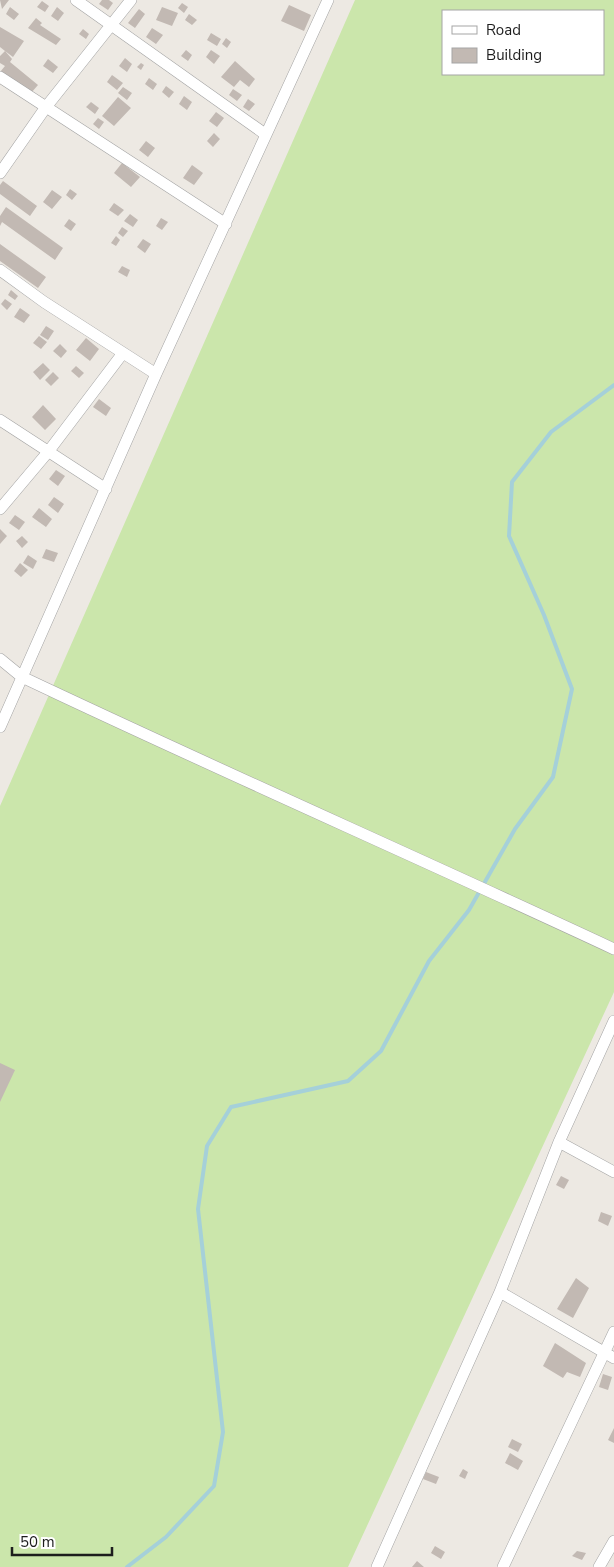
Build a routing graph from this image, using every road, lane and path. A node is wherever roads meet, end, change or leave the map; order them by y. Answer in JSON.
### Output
{"nodes":[{"id":1,"x":76,"y":0,"type":"edge"},
{"id":2,"x":130,"y":0,"type":"edge"},
{"id":3,"x":328,"y":0,"type":"edge"},
{"id":4,"x":112,"y":24,"type":"junction"},
{"id":5,"x":0,"y":77,"type":"edge"},
{"id":6,"x":46,"y":107,"type":"junction"},
{"id":7,"x":265,"y":134,"type":"junction"},
{"id":8,"x":0,"y":173,"type":"edge"},
{"id":9,"x":226,"y":224,"type":"junction"},
{"id":10,"x":0,"y":270,"type":"edge"},
{"id":11,"x":123,"y":353,"type":"junction"},
{"id":12,"x":156,"y":374,"type":"junction"},
{"id":13,"x":0,"y":420,"type":"edge"},
{"id":14,"x":48,"y":452,"type":"junction"},
{"id":15,"x":106,"y":489,"type":"junction"},
{"id":16,"x":0,"y":509,"type":"edge"},
{"id":17,"x":0,"y":659,"type":"edge"},
{"id":18,"x":22,"y":677,"type":"junction"},
{"id":19,"x":0,"y":726,"type":"edge"},
{"id":20,"x":614,"y":949,"type":"edge"},
{"id":21,"x":614,"y":1021,"type":"edge"},
{"id":22,"x":559,"y":1142,"type":"junction"},
{"id":23,"x":614,"y":1172,"type":"edge"},
{"id":24,"x":500,"y":1292,"type":"junction"},
{"id":25,"x":614,"y":1332,"type":"edge"},
{"id":26,"x":609,"y":1355,"type":"edge"},
{"id":27,"x":614,"y":1541,"type":"edge"},
{"id":28,"x":611,"y":1554,"type":"edge"},
{"id":29,"x":377,"y":1567,"type":"edge"},
{"id":30,"x":503,"y":1567,"type":"edge"},
{"id":31,"x":599,"y":1567,"type":"edge"}],
"edges":[{"from":1,"to":4,"type":"street"},
{"from":2,"to":4,"type":"street"},
{"from":3,"to":7,"type":"street"},
{"from":4,"to":6,"type":"street"},
{"from":4,"to":7,"type":"street"},
{"from":5,"to":6,"type":"street"},
{"from":6,"to":8,"type":"street"},
{"from":6,"to":9,"type":"street"},
{"from":7,"to":9,"type":"street"},
{"from":9,"to":12,"type":"street"},
{"from":10,"to":11,"type":"street"},
{"from":11,"to":12,"type":"street"},
{"from":11,"to":14,"type":"street"},
{"from":12,"to":15,"type":"street"},
{"from":13,"to":14,"type":"street"},
{"from":14,"to":15,"type":"street"},
{"from":14,"to":16,"type":"street"},
{"from":15,"to":18,"type":"street"},
{"from":17,"to":18,"type":"street"},
{"from":18,"to":19,"type":"street"},
{"from":18,"to":20,"type":"street"},
{"from":21,"to":22,"type":"street"},
{"from":22,"to":23,"type":"street"},
{"from":22,"to":24,"type":"street"},
{"from":24,"to":26,"type":"street"},
{"from":24,"to":29,"type":"street"},
{"from":25,"to":26,"type":"street"},
{"from":26,"to":30,"type":"street"},
{"from":27,"to":28,"type":"street"},
{"from":28,"to":31,"type":"street"}]}
